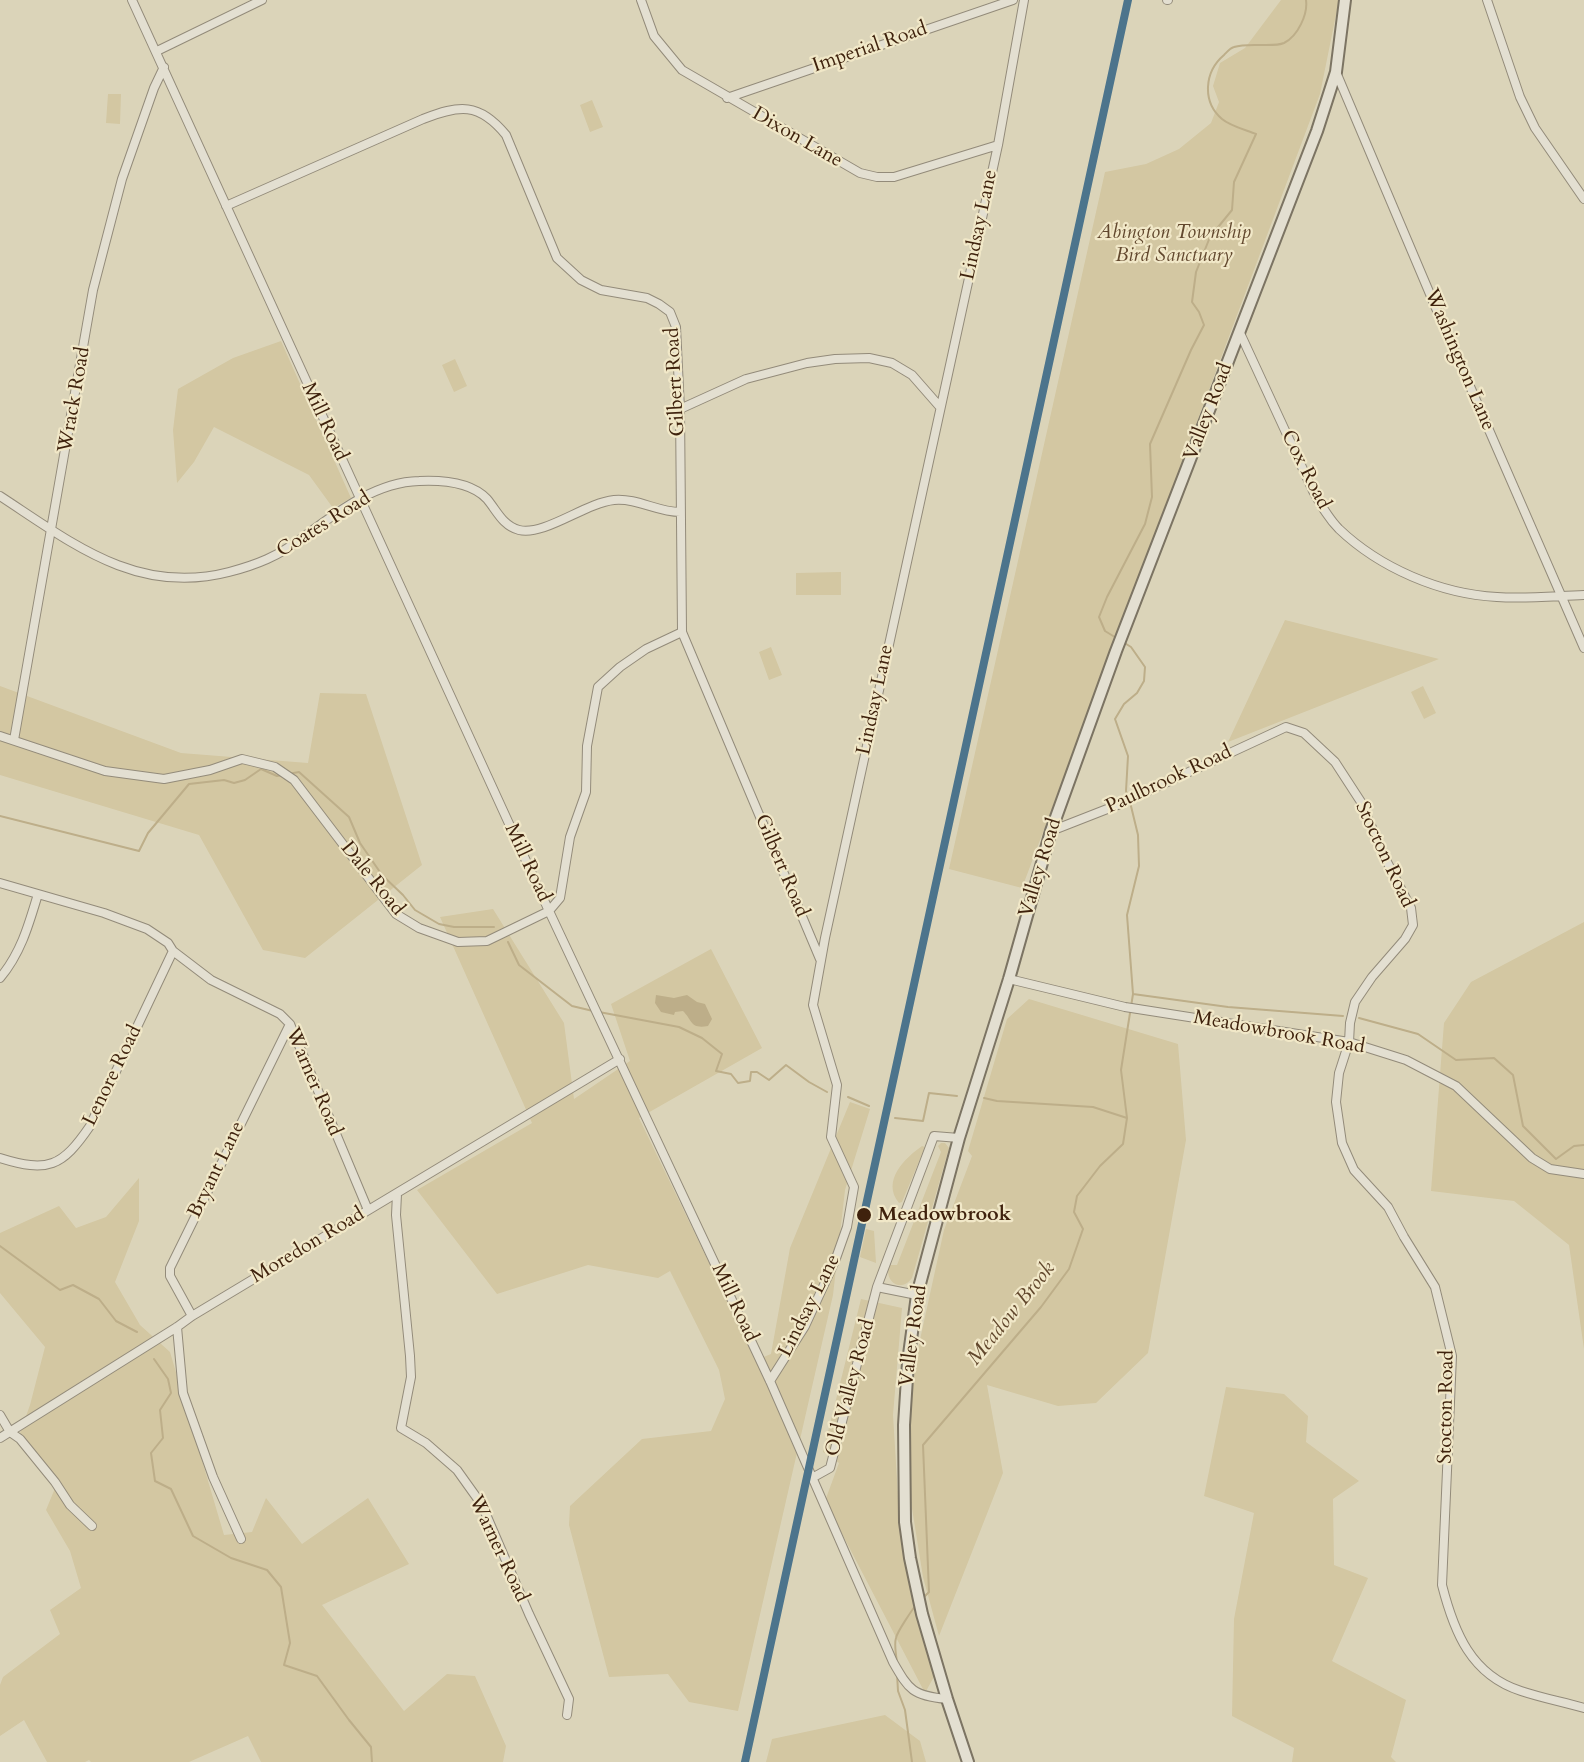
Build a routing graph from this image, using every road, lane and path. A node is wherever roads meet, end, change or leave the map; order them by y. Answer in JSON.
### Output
{"nodes":[{"id":1,"x":132,"y":0,"type":"edge"},
{"id":2,"x":262,"y":0,"type":"edge"},
{"id":3,"x":641,"y":0,"type":"edge"},
{"id":4,"x":1012,"y":0,"type":"edge"},
{"id":5,"x":1024,"y":0,"type":"edge"},
{"id":6,"x":1345,"y":0,"type":"edge"},
{"id":7,"x":1486,"y":0,"type":"edge"},
{"id":8,"x":157,"y":51,"type":"junction"},
{"id":9,"x":164,"y":67,"type":"junction"},
{"id":10,"x":1336,"y":72,"type":"junction"},
{"id":11,"x":727,"y":98,"type":"junction"},
{"id":12,"x":998,"y":145,"type":"junction"},
{"id":13,"x":1583,"y":197,"type":"edge"},
{"id":14,"x":226,"y":206,"type":"junction"},
{"id":15,"x":1239,"y":333,"type":"junction"},
{"id":16,"x":940,"y":407,"type":"junction"},
{"id":17,"x":680,"y":409,"type":"junction"},
{"id":18,"x":0,"y":496,"type":"edge"},
{"id":19,"x":360,"y":499,"type":"junction"},
{"id":20,"x":680,"y":512,"type":"junction"},
{"id":21,"x":52,"y":530,"type":"junction"},
{"id":22,"x":1584,"y":595,"type":"edge"},
{"id":23,"x":1560,"y":596,"type":"junction"},
{"id":24,"x":682,"y":632,"type":"junction"},
{"id":25,"x":1584,"y":648,"type":"edge"},
{"id":26,"x":1286,"y":727,"type":"joint"},
{"id":27,"x":0,"y":736,"type":"edge"},
{"id":28,"x":14,"y":740,"type":"junction"},
{"id":29,"x":1051,"y":831,"type":"junction"},
{"id":30,"x":0,"y":883,"type":"edge"},
{"id":31,"x":38,"y":894,"type":"junction"},
{"id":32,"x":549,"y":911,"type":"junction"},
{"id":33,"x":173,"y":951,"type":"junction"},
{"id":34,"x":820,"y":960,"type":"junction"},
{"id":35,"x":0,"y":978,"type":"edge"},
{"id":36,"x":1009,"y":979,"type":"junction"},
{"id":37,"x":290,"y":1024,"type":"junction"},
{"id":38,"x":1349,"y":1042,"type":"junction"},
{"id":39,"x":620,"y":1059,"type":"junction"},
{"id":40,"x":959,"y":1138,"type":"junction"},
{"id":41,"x":0,"y":1158,"type":"edge"},
{"id":42,"x":1584,"y":1174,"type":"edge"},
{"id":43,"x":397,"y":1194,"type":"junction"},
{"id":44,"x":368,"y":1210,"type":"junction"},
{"id":45,"x":877,"y":1287,"type":"junction"},
{"id":46,"x":917,"y":1295,"type":"junction"},
{"id":47,"x":192,"y":1316,"type":"junction"},
{"id":48,"x":177,"y":1327,"type":"junction"},
{"id":49,"x":770,"y":1381,"type":"junction"},
{"id":50,"x":0,"y":1415,"type":"edge"},
{"id":51,"x":10,"y":1432,"type":"junction"},
{"id":52,"x":0,"y":1438,"type":"edge"},
{"id":53,"x":812,"y":1478,"type":"junction"},
{"id":54,"x":92,"y":1526,"type":"dead end"},
{"id":55,"x":240,"y":1539,"type":"dead end"},
{"id":56,"x":947,"y":1699,"type":"junction"},
{"id":57,"x":1584,"y":1708,"type":"edge"},
{"id":58,"x":567,"y":1715,"type":"dead end"},
{"id":59,"x":968,"y":1762,"type":"edge"}],
"edges":[{"from":1,"to":8,"type":"street","name":"Mill Road"},
{"from":2,"to":8,"type":"street"},
{"from":3,"to":11,"type":"street","name":"Dixon Lane"},
{"from":4,"to":11,"type":"street","name":"Imperial Road"},
{"from":5,"to":12,"type":"street","name":"Lindsay Lane"},
{"from":6,"to":10,"type":"main road","name":"Valley Road"},
{"from":7,"to":13,"type":"street"},
{"from":8,"to":9,"type":"street","name":"Mill Road"},
{"from":9,"to":14,"type":"street","name":"Mill Road"},
{"from":9,"to":21,"type":"street","name":"Wrack Road"},
{"from":10,"to":15,"type":"main road","name":"Valley Road"},
{"from":10,"to":23,"type":"street","name":"Washington Lane"},
{"from":11,"to":12,"type":"street","name":"Dixon Lane"},
{"from":12,"to":16,"type":"street","name":"Lindsay Lane"},
{"from":14,"to":17,"type":"street","name":"Gilbert Road"},
{"from":14,"to":19,"type":"street","name":"Mill Road"},
{"from":15,"to":23,"type":"street","name":"Cox Road"},
{"from":15,"to":29,"type":"main road","name":"Valley Road"},
{"from":16,"to":17,"type":"street"},
{"from":16,"to":34,"type":"street","name":"Lindsay Lane"},
{"from":17,"to":20,"type":"street","name":"Gilbert Road"},
{"from":18,"to":21,"type":"street","name":"Coates Road"},
{"from":19,"to":20,"type":"street","name":"Coates Road"},
{"from":19,"to":21,"type":"street","name":"Coates Road"},
{"from":19,"to":32,"type":"street","name":"Mill Road"},
{"from":20,"to":24,"type":"street","name":"Gilbert Road"},
{"from":21,"to":28,"type":"street","name":"Wrack Road"},
{"from":22,"to":23,"type":"street","name":"Cox Road"},
{"from":23,"to":25,"type":"street","name":"Washington Lane"},
{"from":24,"to":32,"type":"street"},
{"from":24,"to":34,"type":"street","name":"Gilbert Road"},
{"from":26,"to":29,"type":"street","name":"Paulbrook Road"},
{"from":26,"to":38,"type":"street","name":"Stocton Road"},
{"from":27,"to":28,"type":"street","name":"Dale Road"},
{"from":28,"to":32,"type":"street","name":"Dale Road"},
{"from":29,"to":36,"type":"main road","name":"Valley Road"},
{"from":30,"to":31,"type":"street","name":"Warner Road"},
{"from":31,"to":33,"type":"street","name":"Warner Road"},
{"from":31,"to":35,"type":"street"},
{"from":32,"to":39,"type":"street","name":"Mill Road"},
{"from":33,"to":37,"type":"street","name":"Warner Road"},
{"from":33,"to":41,"type":"street","name":"Lenore Road"},
{"from":34,"to":49,"type":"street","name":"Lindsay Lane"},
{"from":36,"to":38,"type":"street","name":"Meadowbrook Road"},
{"from":36,"to":40,"type":"main road","name":"Valley Road"},
{"from":37,"to":44,"type":"street","name":"Warner Road"},
{"from":37,"to":47,"type":"street","name":"Bryant Lane"},
{"from":38,"to":42,"type":"street","name":"Meadowbrook Road"},
{"from":38,"to":57,"type":"street","name":"Stocton Road"},
{"from":39,"to":43,"type":"street","name":"Moredon Road"},
{"from":39,"to":49,"type":"street","name":"Mill Road"},
{"from":40,"to":45,"type":"street","name":"Old Valley Road"},
{"from":40,"to":46,"type":"main road","name":"Valley Road"},
{"from":43,"to":44,"type":"street","name":"Moredon Road"},
{"from":43,"to":58,"type":"street","name":"Warner Road"},
{"from":44,"to":47,"type":"street","name":"Moredon Road"},
{"from":45,"to":46,"type":"street"},
{"from":45,"to":53,"type":"street","name":"Old Valley Road"},
{"from":46,"to":56,"type":"main road","name":"Valley Road"},
{"from":47,"to":48,"type":"street","name":"Moredon Road"},
{"from":48,"to":51,"type":"street","name":"Moredon Road"},
{"from":48,"to":55,"type":"street"},
{"from":49,"to":53,"type":"street","name":"Mill Road"},
{"from":50,"to":51,"type":"street"},
{"from":51,"to":52,"type":"street","name":"Moredon Road"},
{"from":51,"to":54,"type":"street"},
{"from":53,"to":56,"type":"street","name":"Mill Road"},
{"from":56,"to":59,"type":"main road","name":"Valley Road"}]}
